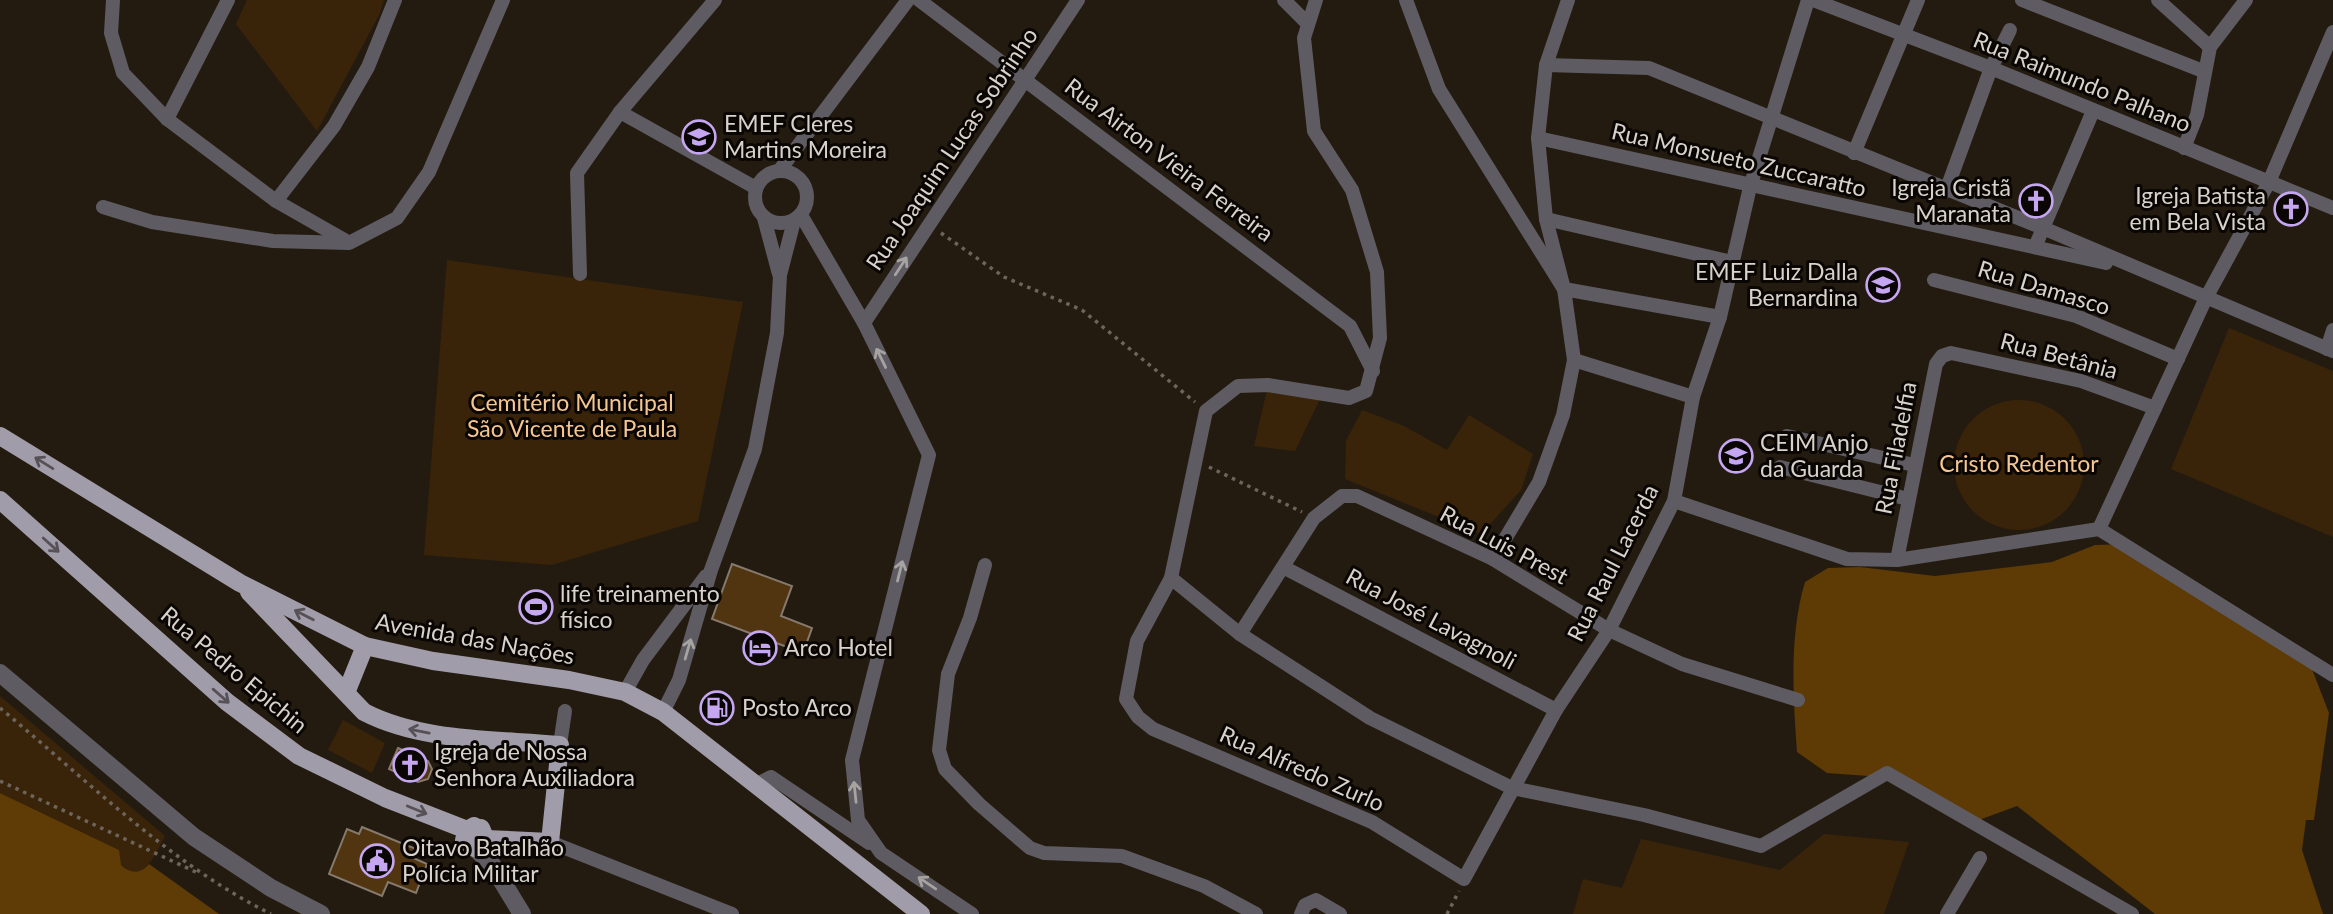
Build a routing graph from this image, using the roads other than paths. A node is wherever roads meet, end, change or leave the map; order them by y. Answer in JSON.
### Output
{"nodes":[{"id":1,"x":113,"y":0,"type":"edge"},
{"id":2,"x":228,"y":0,"type":"edge"},
{"id":3,"x":395,"y":0,"type":"edge"},
{"id":4,"x":503,"y":0,"type":"edge"},
{"id":5,"x":715,"y":0,"type":"edge"},
{"id":6,"x":908,"y":0,"type":"edge"},
{"id":7,"x":919,"y":0,"type":"edge"},
{"id":8,"x":1078,"y":0,"type":"edge"},
{"id":9,"x":1284,"y":0,"type":"edge"},
{"id":10,"x":1315,"y":0,"type":"edge"},
{"id":11,"x":1406,"y":0,"type":"edge"},
{"id":12,"x":1568,"y":0,"type":"edge"},
{"id":13,"x":1810,"y":0,"type":"edge"},
{"id":14,"x":1919,"y":0,"type":"edge"},
{"id":15,"x":2022,"y":0,"type":"edge"},
{"id":16,"x":2158,"y":0,"type":"edge"},
{"id":17,"x":2246,"y":0,"type":"edge"},
{"id":18,"x":1308,"y":24,"type":"junction"},
{"id":19,"x":2010,"y":30,"type":"dead end"},
{"id":20,"x":2333,"y":32,"type":"edge"},
{"id":21,"x":1905,"y":36,"type":"junction"},
{"id":22,"x":2210,"y":47,"type":"junction"},
{"id":23,"x":1546,"y":65,"type":"junction"},
{"id":24,"x":1991,"y":68,"type":"junction"},
{"id":25,"x":2203,"y":71,"type":"junction"},
{"id":26,"x":1025,"y":80,"type":"junction"},
{"id":27,"x":2093,"y":111,"type":"junction"},
{"id":28,"x":621,"y":112,"type":"junction"},
{"id":29,"x":167,"y":119,"type":"junction"},
{"id":30,"x":1773,"y":120,"type":"junction"},
{"id":31,"x":1538,"y":138,"type":"junction"},
{"id":32,"x":2184,"y":148,"type":"junction"},
{"id":33,"x":1854,"y":153,"type":"junction"},
{"id":34,"x":779,"y":171,"type":"junction"},
{"id":35,"x":2269,"y":182,"type":"junction"},
{"id":36,"x":1750,"y":187,"type":"junction"},
{"id":37,"x":756,"y":188,"type":"junction"},
{"id":38,"x":1946,"y":191,"type":"junction"},
{"id":39,"x":276,"y":201,"type":"junction"},
{"id":40,"x":103,"y":207,"type":"dead end"},
{"id":41,"x":2333,"y":208,"type":"edge"},
{"id":42,"x":764,"y":218,"type":"junction"},
{"id":43,"x":798,"y":218,"type":"junction"},
{"id":44,"x":1546,"y":219,"type":"junction"},
{"id":45,"x":2043,"y":228,"type":"junction"},
{"id":46,"x":349,"y":243,"type":"junction"},
{"id":47,"x":2035,"y":247,"type":"junction"},
{"id":48,"x":1732,"y":262,"type":"junction"},
{"id":49,"x":2135,"y":269,"type":"junction"},
{"id":50,"x":580,"y":274,"type":"dead end"},
{"id":51,"x":780,"y":275,"type":"junction"},
{"id":52,"x":1934,"y":280,"type":"dead end"},
{"id":53,"x":1564,"y":289,"type":"junction"},
{"id":54,"x":2206,"y":298,"type":"junction"},
{"id":55,"x":1720,"y":317,"type":"junction"},
{"id":56,"x":864,"y":323,"type":"junction"},
{"id":57,"x":2333,"y":330,"type":"edge"},
{"id":58,"x":2330,"y":350,"type":"edge"},
{"id":59,"x":1951,"y":353,"type":"joint"},
{"id":60,"x":2178,"y":359,"type":"junction"},
{"id":61,"x":1574,"y":360,"type":"junction"},
{"id":62,"x":1373,"y":371,"type":"junction"},
{"id":63,"x":1693,"y":397,"type":"junction"},
{"id":64,"x":2155,"y":408,"type":"junction"},
{"id":65,"x":0,"y":436,"type":"edge"},
{"id":66,"x":1787,"y":436,"type":"dead end"},
{"id":67,"x":1914,"y":465,"type":"junction"},
{"id":68,"x":1780,"y":467,"type":"dead end"},
{"id":69,"x":1908,"y":499,"type":"junction"},
{"id":70,"x":0,"y":500,"type":"edge"},
{"id":71,"x":1674,"y":501,"type":"junction"},
{"id":72,"x":2099,"y":529,"type":"junction"},
{"id":73,"x":1493,"y":559,"type":"junction"},
{"id":74,"x":1897,"y":560,"type":"junction"},
{"id":75,"x":985,"y":565,"type":"dead end"},
{"id":76,"x":1284,"y":568,"type":"junction"},
{"id":77,"x":711,"y":570,"type":"junction"},
{"id":78,"x":1171,"y":578,"type":"junction"},
{"id":79,"x":240,"y":583,"type":"junction"},
{"id":80,"x":1609,"y":630,"type":"junction"},
{"id":81,"x":1240,"y":634,"type":"junction"},
{"id":82,"x":365,"y":646,"type":"junction"},
{"id":83,"x":0,"y":673,"type":"edge"},
{"id":84,"x":2333,"y":675,"type":"edge"},
{"id":85,"x":625,"y":692,"type":"junction"},
{"id":86,"x":346,"y":693,"type":"junction"},
{"id":87,"x":1798,"y":700,"type":"dead end"},
{"id":88,"x":1556,"y":710,"type":"junction"},
{"id":89,"x":565,"y":711,"type":"dead end"},
{"id":90,"x":663,"y":712,"type":"junction"},
{"id":91,"x":560,"y":745,"type":"junction"},
{"id":92,"x":757,"y":784,"type":"junction"},
{"id":93,"x":1512,"y":788,"type":"junction"},
{"id":94,"x":851,"y":823,"type":"junction"},
{"id":95,"x":479,"y":837,"type":"junction"},
{"id":96,"x":550,"y":842,"type":"junction"},
{"id":97,"x":1980,"y":858,"type":"dead end"},
{"id":98,"x":1464,"y":879,"type":"joint"},
{"id":99,"x":699,"y":901,"type":"junction"},
{"id":100,"x":321,"y":914,"type":"edge"},
{"id":101,"x":522,"y":914,"type":"edge"},
{"id":102,"x":721,"y":914,"type":"edge"},
{"id":103,"x":733,"y":914,"type":"edge"},
{"id":104,"x":921,"y":914,"type":"edge"},
{"id":105,"x":972,"y":914,"type":"edge"},
{"id":106,"x":1256,"y":914,"type":"edge"},
{"id":107,"x":1301,"y":914,"type":"edge"},
{"id":108,"x":1340,"y":914,"type":"edge"},
{"id":109,"x":1947,"y":914,"type":"edge"},
{"id":110,"x":2132,"y":914,"type":"edge"}],
"edges":[{"from":1,"to":29,"type":"street"},
{"from":2,"to":29,"type":"street"},
{"from":3,"to":39,"type":"street"},
{"from":4,"to":46,"type":"street"},
{"from":5,"to":28,"type":"street"},
{"from":6,"to":34,"type":"street"},
{"from":7,"to":26,"type":"street","name":"Rua Airton Vieira Ferreira"},
{"from":8,"to":26,"type":"street","name":"Rua Joaquim Lucas Sobrinho"},
{"from":9,"to":18,"type":"street"},
{"from":10,"to":18,"type":"street"},
{"from":11,"to":53,"type":"street"},
{"from":12,"to":23,"type":"street"},
{"from":13,"to":21,"type":"street","name":"Rua Raimundo Palhano"},
{"from":13,"to":30,"type":"street","name":"Rua Raul Lacerda"},
{"from":14,"to":21,"type":"street"},
{"from":15,"to":25,"type":"street"},
{"from":16,"to":22,"type":"street"},
{"from":17,"to":22,"type":"street"},
{"from":18,"to":62,"type":"street"},
{"from":19,"to":24,"type":"street"},
{"from":20,"to":35,"type":"street"},
{"from":21,"to":24,"type":"street","name":"Rua Raimundo Palhano"},
{"from":21,"to":33,"type":"street"},
{"from":22,"to":25,"type":"street"},
{"from":23,"to":30,"type":"street","name":"Rua Monsueto Zuccaratto"},
{"from":23,"to":31,"type":"street"},
{"from":24,"to":27,"type":"street","name":"Rua Raimundo Palhano"},
{"from":24,"to":38,"type":"street"},
{"from":25,"to":32,"type":"street"},
{"from":56,"to":26,"type":"street","name":"Rua Joaquim Lucas Sobrinho","one_way":true},
{"from":26,"to":62,"type":"street","name":"Rua Airton Vieira Ferreira"},
{"from":27,"to":32,"type":"street","name":"Rua Raimundo Palhano"},
{"from":27,"to":45,"type":"street"},
{"from":28,"to":37,"type":"street"},
{"from":28,"to":50,"type":"street"},
{"from":29,"to":39,"type":"street"},
{"from":30,"to":33,"type":"street","name":"Rua Monsueto Zuccaratto"},
{"from":30,"to":36,"type":"street","name":"Rua Raul Lacerda"},
{"from":31,"to":36,"type":"street","name":"Rua Monsueto Zuccaratto"},
{"from":31,"to":44,"type":"street"},
{"from":32,"to":35,"type":"street","name":"Rua Raimundo Palhano"},
{"from":33,"to":38,"type":"street","name":"Rua Monsueto Zuccaratto"},
{"from":34,"to":37,"type":"street"},
{"from":34,"to":43,"type":"street"},
{"from":35,"to":41,"type":"street","name":"Rua Raimundo Palhano"},
{"from":35,"to":54,"type":"street"},
{"from":36,"to":47,"type":"street","name":"Rua Monsueto Zuccaratto"},
{"from":36,"to":48,"type":"street","name":"Rua Raul Lacerda"},
{"from":37,"to":42,"type":"street"},
{"from":38,"to":45,"type":"street","name":"Rua Monsueto Zuccaratto"},
{"from":39,"to":46,"type":"street"},
{"from":40,"to":46,"type":"street"},
{"from":42,"to":43,"type":"street"},
{"from":42,"to":51,"type":"street"},
{"from":43,"to":51,"type":"street"},
{"from":43,"to":56,"type":"street"},
{"from":44,"to":48,"type":"street"},
{"from":44,"to":53,"type":"street"},
{"from":45,"to":47,"type":"street"},
{"from":45,"to":49,"type":"street","name":"Rua Monsueto Zuccaratto"},
{"from":47,"to":49,"type":"street","name":"Rua Monsueto Zuccaratto"},
{"from":48,"to":55,"type":"street","name":"Rua Raul Lacerda"},
{"from":49,"to":54,"type":"street","name":"Rua Monsueto Zuccaratto"},
{"from":51,"to":77,"type":"street"},
{"from":52,"to":60,"type":"street","name":"Rua Damasco"},
{"from":53,"to":55,"type":"street"},
{"from":53,"to":61,"type":"street"},
{"from":54,"to":58,"type":"street","name":"Rua Monsueto Zuccaratto"},
{"from":54,"to":60,"type":"street"},
{"from":55,"to":63,"type":"street","name":"Rua Raul Lacerda"},
{"from":94,"to":56,"type":"street","one_way":true},
{"from":57,"to":58,"type":"street"},
{"from":59,"to":64,"type":"street","name":"Rua Betânia"},
{"from":59,"to":67,"type":"street","name":"Rua Filadelfia"},
{"from":60,"to":64,"type":"street"},
{"from":61,"to":63,"type":"street"},
{"from":61,"to":73,"type":"street"},
{"from":62,"to":78,"type":"street"},
{"from":63,"to":71,"type":"street","name":"Rua Raul Lacerda"},
{"from":64,"to":72,"type":"street"},
{"from":79,"to":65,"type":"main road","name":"Avenida das Nações","one_way":true},
{"from":66,"to":67,"type":"street"},
{"from":67,"to":69,"type":"street","name":"Rua Filadelfia"},
{"from":68,"to":69,"type":"street"},
{"from":69,"to":74,"type":"street","name":"Rua Filadelfia"},
{"from":70,"to":95,"type":"main road","name":"Rua Pedro Epichin","one_way":true},
{"from":71,"to":74,"type":"street"},
{"from":71,"to":80,"type":"street","name":"Rua Raul Lacerda"},
{"from":72,"to":74,"type":"street"},
{"from":72,"to":84,"type":"street"},
{"from":73,"to":76,"type":"street","name":"Rua Luis Prest"},
{"from":73,"to":80,"type":"street","name":"Rua Luis Prest"},
{"from":75,"to":106,"type":"street"},
{"from":76,"to":81,"type":"street"},
{"from":76,"to":88,"type":"street","name":"Rua José Lavagnoli"},
{"from":77,"to":85,"type":"street"},
{"from":90,"to":77,"type":"street","one_way":true},
{"from":78,"to":81,"type":"street"},
{"from":78,"to":98,"type":"street","name":"Rua Alfredo Zurlo"},
{"from":82,"to":79,"type":"main road","name":"Avenida das Nações","one_way":true},
{"from":79,"to":86,"type":"main road"},
{"from":80,"to":87,"type":"street","name":"Rua Luis Prest"},
{"from":80,"to":88,"type":"street","name":"Rua Raul Lacerda"},
{"from":81,"to":93,"type":"street"},
{"from":82,"to":85,"type":"main road","name":"Avenida das Nações"},
{"from":82,"to":86,"type":"main road"},
{"from":83,"to":100,"type":"street"},
{"from":85,"to":90,"type":"main road","name":"Avenida das Nações"},
{"from":91,"to":86,"type":"main road","one_way":true},
{"from":88,"to":93,"type":"street","name":"Rua Raul Lacerda"},
{"from":89,"to":91,"type":"street"},
{"from":90,"to":92,"type":"main road","name":"Avenida das Nações"},
{"from":91,"to":96,"type":"main road"},
{"from":92,"to":94,"type":"street"},
{"from":92,"to":104,"type":"main road","name":"Avenida das Nações"},
{"from":93,"to":98,"type":"street","name":"Rua Raul Lacerda"},
{"from":93,"to":110,"type":"street"},
{"from":105,"to":94,"type":"street","one_way":true},
{"from":95,"to":96,"type":"main road","name":"Rua Pedro Epichin"},
{"from":95,"to":101,"type":"street"},
{"from":96,"to":99,"type":"street","name":"Rua Pedro Epichin"},
{"from":97,"to":109,"type":"street"},
{"from":99,"to":102,"type":"street"},
{"from":99,"to":103,"type":"street","name":"Rua Pedro Epichin"},
{"from":107,"to":108,"type":"street"}]}
